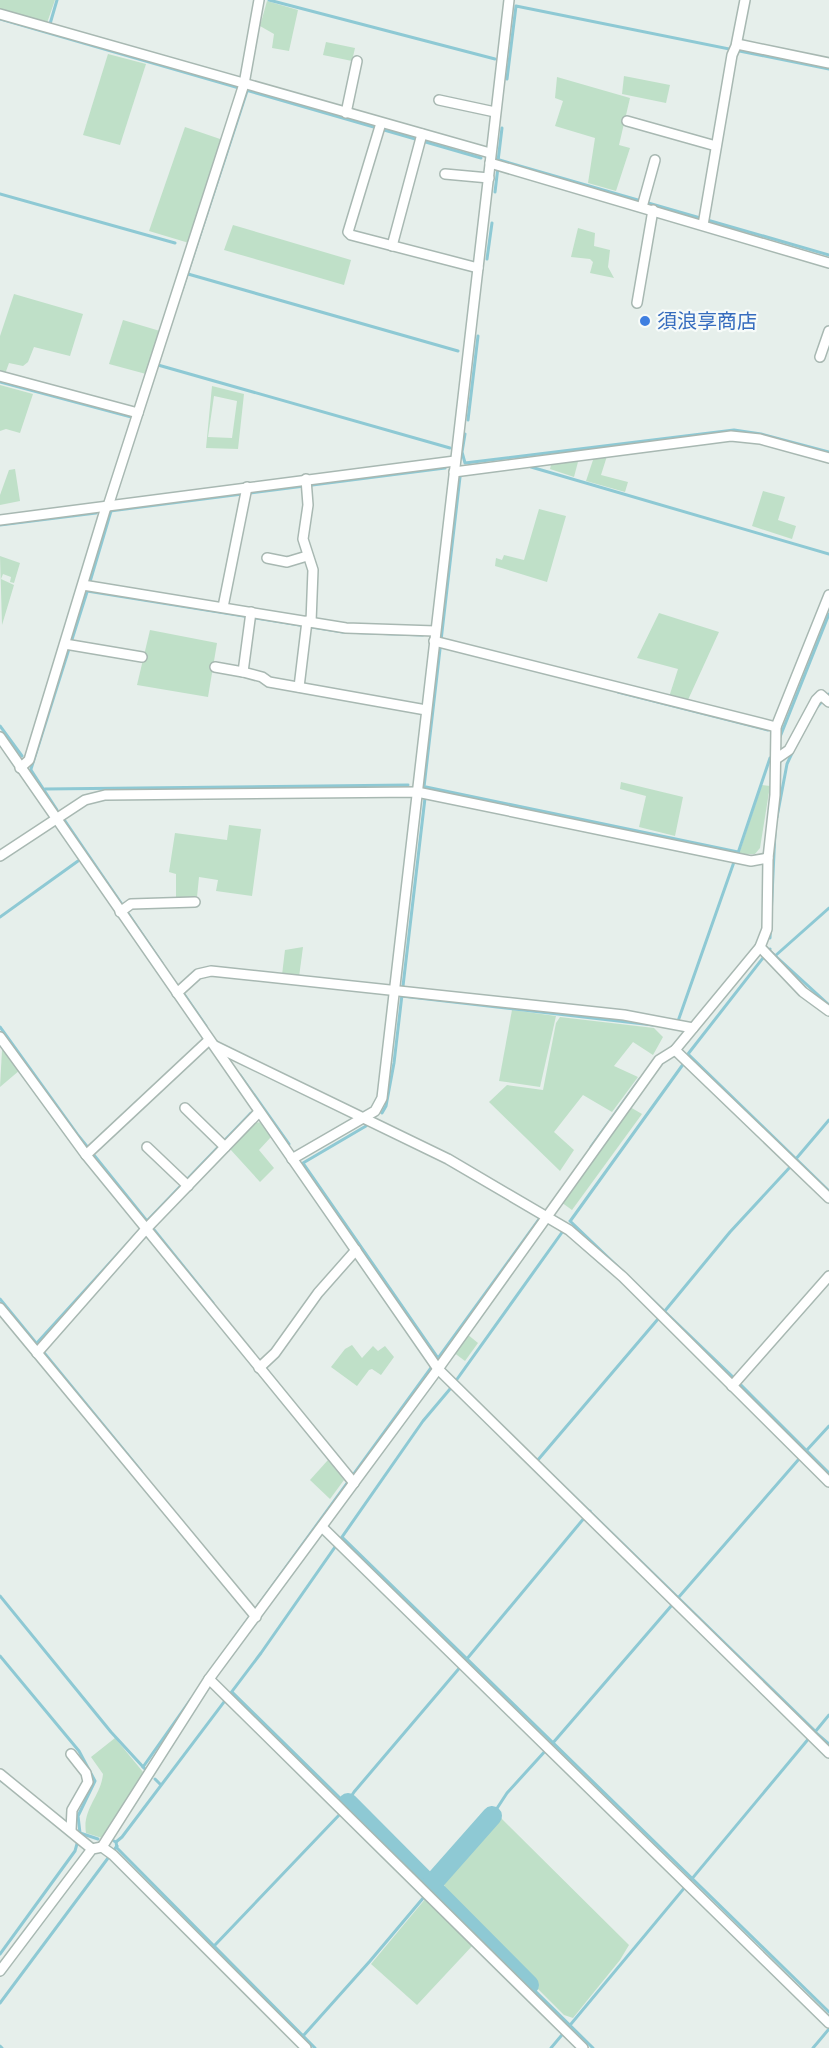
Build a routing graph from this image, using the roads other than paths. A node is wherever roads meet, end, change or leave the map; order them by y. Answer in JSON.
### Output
{"nodes":[{"id":1,"x":259,"y":0,"type":"edge"},
{"id":2,"x":509,"y":0,"type":"edge"},
{"id":3,"x":745,"y":0,"type":"edge"},
{"id":4,"x":0,"y":14,"type":"edge"},
{"id":5,"x":735,"y":48,"type":"junction"},
{"id":6,"x":357,"y":61,"type":"dead end"},
{"id":7,"x":829,"y":63,"type":"edge"},
{"id":8,"x":243,"y":87,"type":"junction"},
{"id":9,"x":439,"y":100,"type":"dead end"},
{"id":10,"x":495,"y":112,"type":"junction"},
{"id":11,"x":346,"y":113,"type":"junction"},
{"id":12,"x":627,"y":121,"type":"dead end"},
{"id":13,"x":381,"y":123,"type":"junction"},
{"id":14,"x":422,"y":134,"type":"junction"},
{"id":15,"x":716,"y":146,"type":"junction"},
{"id":16,"x":655,"y":160,"type":"dead end"},
{"id":17,"x":494,"y":161,"type":"junction"},
{"id":18,"x":445,"y":174,"type":"dead end"},
{"id":19,"x":489,"y":178,"type":"junction"},
{"id":20,"x":642,"y":207,"type":"junction"},
{"id":21,"x":653,"y":210,"type":"junction"},
{"id":22,"x":703,"y":220,"type":"junction"},
{"id":23,"x":392,"y":246,"type":"junction"},
{"id":24,"x":829,"y":262,"type":"edge"},
{"id":25,"x":478,"y":268,"type":"junction"},
{"id":26,"x":637,"y":303,"type":"dead end"},
{"id":27,"x":829,"y":331,"type":"edge"},
{"id":28,"x":820,"y":357,"type":"dead end"},
{"id":29,"x":0,"y":375,"type":"edge"},
{"id":30,"x":137,"y":417,"type":"junction"},
{"id":31,"x":829,"y":458,"type":"edge"},
{"id":32,"x":454,"y":461,"type":"junction"},
{"id":33,"x":454,"y":472,"type":"junction"},
{"id":34,"x":307,"y":484,"type":"junction"},
{"id":35,"x":247,"y":491,"type":"junction"},
{"id":36,"x":107,"y":507,"type":"junction"},
{"id":37,"x":0,"y":520,"type":"edge"},
{"id":38,"x":307,"y":556,"type":"junction"},
{"id":39,"x":267,"y":558,"type":"dead end"},
{"id":40,"x":86,"y":586,"type":"junction"},
{"id":41,"x":829,"y":595,"type":"edge"},
{"id":42,"x":223,"y":607,"type":"junction"},
{"id":43,"x":251,"y":615,"type":"junction"},
{"id":44,"x":308,"y":624,"type":"junction"},
{"id":45,"x":435,"y":631,"type":"junction"},
{"id":46,"x":439,"y":642,"type":"junction"},
{"id":47,"x":65,"y":644,"type":"junction"},
{"id":48,"x":142,"y":657,"type":"dead end"},
{"id":49,"x":216,"y":667,"type":"dead end"},
{"id":50,"x":243,"y":672,"type":"junction"},
{"id":51,"x":299,"y":687,"type":"junction"},
{"id":52,"x":826,"y":700,"type":"edge"},
{"id":53,"x":426,"y":710,"type":"junction"},
{"id":54,"x":776,"y":727,"type":"junction"},
{"id":55,"x":0,"y":737,"type":"edge"},
{"id":56,"x":776,"y":759,"type":"junction"},
{"id":57,"x":20,"y":768,"type":"junction"},
{"id":58,"x":417,"y":792,"type":"junction"},
{"id":59,"x":54,"y":818,"type":"junction"},
{"id":60,"x":0,"y":856,"type":"edge"},
{"id":61,"x":768,"y":858,"type":"junction"},
{"id":62,"x":195,"y":902,"type":"dead end"},
{"id":63,"x":120,"y":912,"type":"junction"},
{"id":64,"x":764,"y":952,"type":"junction"},
{"id":65,"x":400,"y":991,"type":"junction"},
{"id":66,"x":177,"y":993,"type":"junction"},
{"id":67,"x":829,"y":1011,"type":"edge"},
{"id":68,"x":693,"y":1028,"type":"junction"},
{"id":69,"x":0,"y":1037,"type":"edge"},
{"id":70,"x":211,"y":1043,"type":"junction"},
{"id":71,"x":675,"y":1050,"type":"junction"},
{"id":72,"x":185,"y":1108,"type":"dead end"},
{"id":73,"x":259,"y":1112,"type":"junction"},
{"id":74,"x":364,"y":1118,"type":"junction"},
{"id":75,"x":147,"y":1147,"type":"dead end"},
{"id":76,"x":225,"y":1147,"type":"junction"},
{"id":77,"x":89,"y":1152,"type":"junction"},
{"id":78,"x":292,"y":1159,"type":"junction"},
{"id":79,"x":188,"y":1186,"type":"junction"},
{"id":80,"x":829,"y":1198,"type":"edge"},
{"id":81,"x":547,"y":1217,"type":"junction"},
{"id":82,"x":146,"y":1226,"type":"junction"},
{"id":83,"x":356,"y":1250,"type":"junction"},
{"id":84,"x":829,"y":1276,"type":"edge"},
{"id":85,"x":0,"y":1308,"type":"edge"},
{"id":86,"x":39,"y":1350,"type":"junction"},
{"id":87,"x":435,"y":1366,"type":"junction"},
{"id":88,"x":259,"y":1368,"type":"junction"},
{"id":89,"x":732,"y":1386,"type":"junction"},
{"id":90,"x":351,"y":1481,"type":"junction"},
{"id":91,"x":829,"y":1482,"type":"edge"},
{"id":92,"x":322,"y":1527,"type":"junction"},
{"id":93,"x":253,"y":1615,"type":"junction"},
{"id":94,"x":209,"y":1678,"type":"junction"},
{"id":95,"x":829,"y":1753,"type":"edge"},
{"id":96,"x":71,"y":1754,"type":"dead end"},
{"id":97,"x":0,"y":1774,"type":"edge"},
{"id":98,"x":73,"y":1832,"type":"junction"},
{"id":99,"x":104,"y":1850,"type":"junction"},
{"id":100,"x":0,"y":1971,"type":"edge"},
{"id":101,"x":829,"y":2023,"type":"edge"},
{"id":102,"x":306,"y":2048,"type":"edge"},
{"id":103,"x":583,"y":2048,"type":"edge"}],
"edges":[{"from":1,"to":8,"type":"street"},
{"from":2,"to":10,"type":"street"},
{"from":3,"to":5,"type":"street"},
{"from":4,"to":8,"type":"street"},
{"from":5,"to":7,"type":"street"},
{"from":5,"to":15,"type":"street"},
{"from":6,"to":11,"type":"street"},
{"from":8,"to":11,"type":"street"},
{"from":8,"to":30,"type":"street"},
{"from":9,"to":10,"type":"street"},
{"from":10,"to":17,"type":"street"},
{"from":11,"to":13,"type":"street"},
{"from":12,"to":15,"type":"street"},
{"from":13,"to":14,"type":"street"},
{"from":13,"to":23,"type":"street"},
{"from":14,"to":17,"type":"street"},
{"from":14,"to":23,"type":"street"},
{"from":15,"to":22,"type":"street"},
{"from":16,"to":20,"type":"street"},
{"from":17,"to":19,"type":"street"},
{"from":17,"to":20,"type":"street"},
{"from":18,"to":19,"type":"street"},
{"from":19,"to":25,"type":"street"},
{"from":20,"to":21,"type":"street"},
{"from":21,"to":22,"type":"street"},
{"from":21,"to":26,"type":"street"},
{"from":22,"to":24,"type":"street"},
{"from":23,"to":25,"type":"street"},
{"from":25,"to":32,"type":"street"},
{"from":27,"to":28,"type":"street"},
{"from":29,"to":30,"type":"street"},
{"from":30,"to":36,"type":"street"},
{"from":31,"to":33,"type":"street"},
{"from":32,"to":33,"type":"street"},
{"from":32,"to":34,"type":"street"},
{"from":33,"to":45,"type":"street"},
{"from":34,"to":35,"type":"street"},
{"from":34,"to":38,"type":"street"},
{"from":35,"to":36,"type":"street"},
{"from":35,"to":42,"type":"street"},
{"from":36,"to":37,"type":"street"},
{"from":36,"to":40,"type":"street"},
{"from":38,"to":39,"type":"street"},
{"from":38,"to":44,"type":"street"},
{"from":40,"to":42,"type":"street"},
{"from":40,"to":47,"type":"street"},
{"from":41,"to":54,"type":"street"},
{"from":42,"to":43,"type":"street"},
{"from":43,"to":44,"type":"street"},
{"from":43,"to":50,"type":"street"},
{"from":44,"to":45,"type":"street"},
{"from":44,"to":51,"type":"street"},
{"from":45,"to":46,"type":"street"},
{"from":46,"to":53,"type":"street"},
{"from":46,"to":54,"type":"street"},
{"from":47,"to":48,"type":"street"},
{"from":47,"to":57,"type":"street"},
{"from":49,"to":50,"type":"street"},
{"from":50,"to":51,"type":"street"},
{"from":51,"to":53,"type":"street"},
{"from":52,"to":56,"type":"street"},
{"from":53,"to":58,"type":"street"},
{"from":54,"to":56,"type":"street"},
{"from":55,"to":57,"type":"street"},
{"from":56,"to":61,"type":"street"},
{"from":57,"to":59,"type":"street"},
{"from":58,"to":59,"type":"street"},
{"from":58,"to":61,"type":"street"},
{"from":58,"to":65,"type":"street"},
{"from":59,"to":60,"type":"street"},
{"from":59,"to":63,"type":"street"},
{"from":61,"to":64,"type":"street"},
{"from":62,"to":63,"type":"street"},
{"from":63,"to":66,"type":"street"},
{"from":64,"to":67,"type":"street"},
{"from":64,"to":68,"type":"street"},
{"from":65,"to":66,"type":"street"},
{"from":65,"to":68,"type":"street"},
{"from":65,"to":74,"type":"street"},
{"from":66,"to":70,"type":"street"},
{"from":68,"to":71,"type":"street"},
{"from":69,"to":77,"type":"street"},
{"from":70,"to":73,"type":"street"},
{"from":70,"to":74,"type":"street"},
{"from":70,"to":77,"type":"street"},
{"from":71,"to":80,"type":"street"},
{"from":71,"to":81,"type":"street"},
{"from":72,"to":76,"type":"street"},
{"from":73,"to":76,"type":"street"},
{"from":73,"to":78,"type":"street"},
{"from":74,"to":78,"type":"street"},
{"from":74,"to":81,"type":"street"},
{"from":75,"to":79,"type":"street"},
{"from":76,"to":79,"type":"street"},
{"from":77,"to":82,"type":"street"},
{"from":78,"to":83,"type":"street"},
{"from":79,"to":82,"type":"street"},
{"from":81,"to":87,"type":"street"},
{"from":81,"to":89,"type":"street"},
{"from":82,"to":86,"type":"street"},
{"from":82,"to":88,"type":"street"},
{"from":83,"to":87,"type":"street"},
{"from":83,"to":88,"type":"street"},
{"from":84,"to":89,"type":"street"},
{"from":85,"to":86,"type":"street"},
{"from":86,"to":93,"type":"street"},
{"from":87,"to":90,"type":"street"},
{"from":87,"to":95,"type":"street"},
{"from":88,"to":90,"type":"street"},
{"from":89,"to":91,"type":"street"},
{"from":90,"to":92,"type":"street"},
{"from":92,"to":93,"type":"street"},
{"from":92,"to":101,"type":"street"},
{"from":93,"to":94,"type":"street"},
{"from":94,"to":99,"type":"street"},
{"from":94,"to":103,"type":"street"},
{"from":96,"to":98,"type":"street"},
{"from":97,"to":98,"type":"street"},
{"from":98,"to":99,"type":"street"},
{"from":99,"to":100,"type":"street"},
{"from":99,"to":102,"type":"street"}]}
